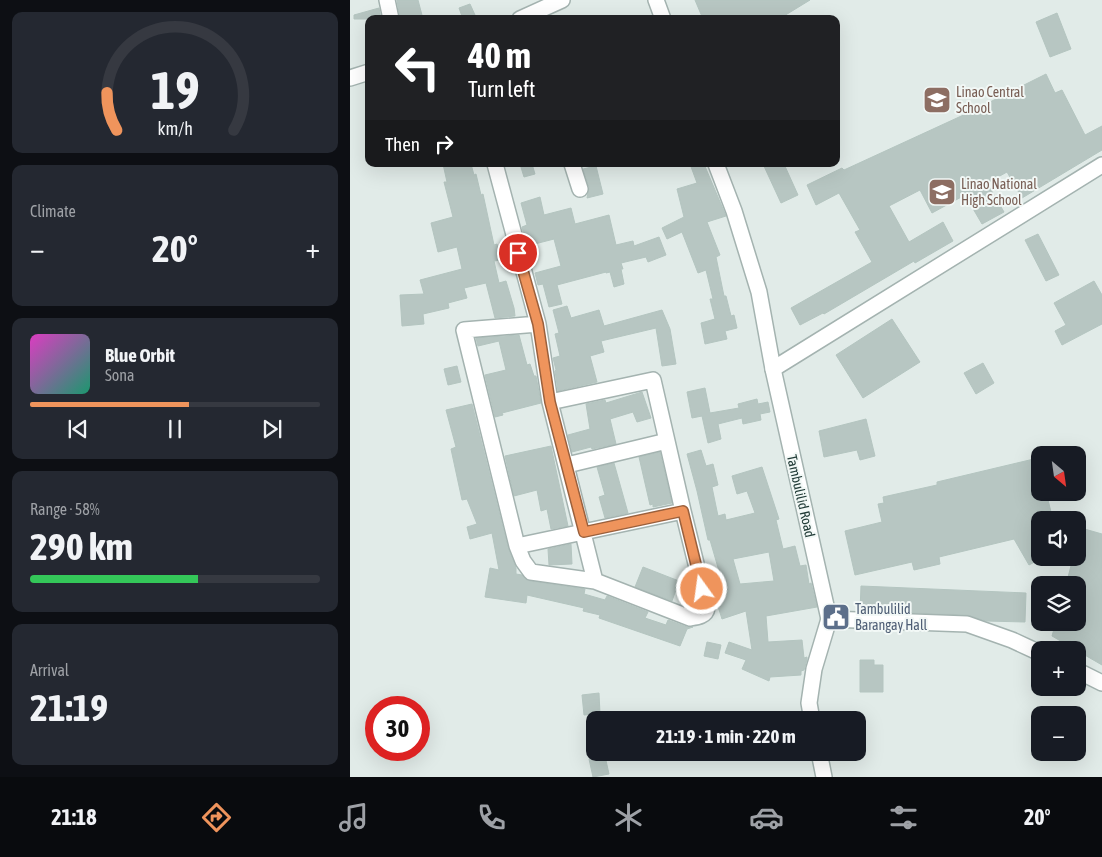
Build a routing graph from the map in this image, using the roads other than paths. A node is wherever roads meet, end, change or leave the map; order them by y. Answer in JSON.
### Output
{"nodes":[{"id":1,"x":387,"y":0,"type":"edge"},
{"id":2,"x":562,"y":0,"type":"edge"},
{"id":3,"x":656,"y":0,"type":"edge"},
{"id":4,"x":390,"y":15,"type":"edge"},
{"id":5,"x":530,"y":15,"type":"edge"},
{"id":6,"x":662,"y":15,"type":"edge"},
{"id":7,"x":365,"y":73,"type":"edge"},
{"id":8,"x":350,"y":78,"type":"edge"},
{"id":9,"x":1102,"y":165,"type":"edge"},
{"id":10,"x":495,"y":167,"type":"edge"},
{"id":11,"x":573,"y":167,"type":"edge"},
{"id":12,"x":717,"y":167,"type":"edge"},
{"id":13,"x":580,"y":188,"type":"dead end"},
{"id":14,"x":538,"y":324,"type":"junction"},
{"id":15,"x":773,"y":369,"type":"junction"},
{"id":16,"x":550,"y":402,"type":"junction"},
{"id":17,"x":667,"y":440,"type":"junction"},
{"id":18,"x":567,"y":465,"type":"junction"},
{"id":19,"x":683,"y":511,"type":"junction"},
{"id":20,"x":584,"y":532,"type":"junction"},
{"id":21,"x":518,"y":546,"type":"junction"},
{"id":22,"x":595,"y":582,"type":"junction"},
{"id":23,"x":829,"y":619,"type":"junction"},
{"id":24,"x":1031,"y":649,"type":"edge"},
{"id":25,"x":1086,"y":675,"type":"edge"},
{"id":26,"x":1102,"y":683,"type":"edge"},
{"id":27,"x":810,"y":711,"type":"edge"},
{"id":28,"x":821,"y":761,"type":"edge"},
{"id":29,"x":824,"y":777,"type":"edge"}],
"edges":[{"from":1,"to":4,"type":"street"},
{"from":2,"to":5,"type":"street"},
{"from":3,"to":6,"type":"street"},
{"from":7,"to":8,"type":"street"},
{"from":9,"to":15,"type":"street"},
{"from":10,"to":14,"type":"street"},
{"from":11,"to":13,"type":"street"},
{"from":12,"to":15,"type":"street","name":"Tambulilid Road"},
{"from":14,"to":16,"type":"street"},
{"from":14,"to":21,"type":"street"},
{"from":15,"to":23,"type":"street","name":"Tambulilid Road"},
{"from":16,"to":17,"type":"street"},
{"from":16,"to":18,"type":"street"},
{"from":17,"to":18,"type":"street"},
{"from":17,"to":19,"type":"street"},
{"from":18,"to":20,"type":"street"},
{"from":19,"to":20,"type":"street"},
{"from":19,"to":22,"type":"street"},
{"from":20,"to":21,"type":"street"},
{"from":20,"to":22,"type":"street"},
{"from":21,"to":22,"type":"street"},
{"from":23,"to":24,"type":"street"},
{"from":23,"to":27,"type":"street"},
{"from":25,"to":26,"type":"street"},
{"from":28,"to":29,"type":"street"}]}
